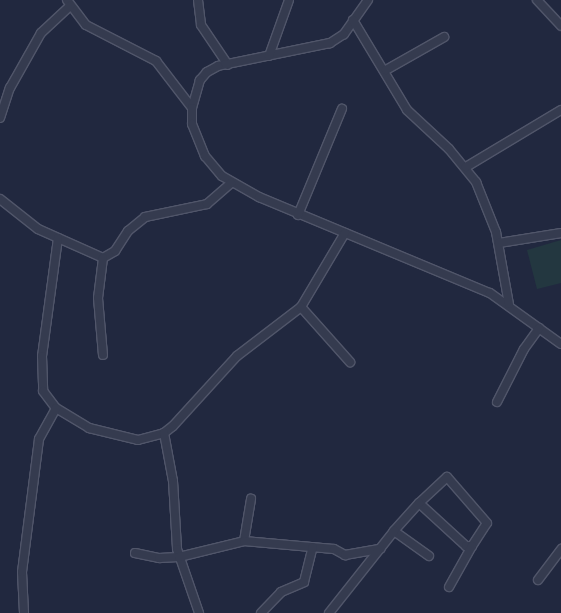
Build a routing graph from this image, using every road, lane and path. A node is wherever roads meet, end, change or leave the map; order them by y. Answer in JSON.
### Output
{"nodes":[{"id":1,"x":198,"y":0,"type":"edge"},
{"id":2,"x":289,"y":0,"type":"edge"},
{"id":3,"x":368,"y":0,"type":"edge"},
{"id":4,"x":537,"y":0,"type":"edge"},
{"id":5,"x":68,"y":3,"type":"edge"},
{"id":6,"x":353,"y":20,"type":"junction"},
{"id":7,"x":561,"y":26,"type":"edge"},
{"id":8,"x":444,"y":38,"type":"dead end"},
{"id":9,"x":269,"y":56,"type":"junction"},
{"id":10,"x":228,"y":65,"type":"junction"},
{"id":11,"x":386,"y":70,"type":"junction"},
{"id":12,"x":192,"y":108,"type":"junction"},
{"id":13,"x":342,"y":109,"type":"dead end"},
{"id":14,"x":561,"y":110,"type":"edge"},
{"id":15,"x":0,"y":118,"type":"edge"},
{"id":16,"x":466,"y":167,"type":"junction"},
{"id":17,"x":231,"y":183,"type":"junction"},
{"id":18,"x":0,"y":199,"type":"edge"},
{"id":19,"x":298,"y":215,"type":"junction"},
{"id":20,"x":345,"y":233,"type":"junction"},
{"id":21,"x":561,"y":233,"type":"edge"},
{"id":22,"x":58,"y":238,"type":"junction"},
{"id":23,"x":499,"y":243,"type":"junction"},
{"id":24,"x":103,"y":258,"type":"junction"},
{"id":25,"x":509,"y":304,"type":"junction"},
{"id":26,"x":301,"y":307,"type":"junction"},
{"id":27,"x":540,"y":328,"type":"junction"},
{"id":28,"x":561,"y":344,"type":"edge"},
{"id":29,"x":103,"y":355,"type":"dead end"},
{"id":30,"x":350,"y":362,"type":"dead end"},
{"id":31,"x":497,"y":402,"type":"dead end"},
{"id":32,"x":56,"y":408,"type":"junction"},
{"id":33,"x":164,"y":433,"type":"junction"},
{"id":34,"x":251,"y":499,"type":"dead end"},
{"id":35,"x":419,"y":504,"type":"junction"},
{"id":36,"x":394,"y":531,"type":"junction"},
{"id":37,"x":244,"y":541,"type":"junction"},
{"id":38,"x":472,"y":546,"type":"junction"},
{"id":39,"x":313,"y":547,"type":"junction"},
{"id":40,"x":380,"y":549,"type":"junction"},
{"id":41,"x":561,"y":549,"type":"edge"},
{"id":42,"x":135,"y":553,"type":"dead end"},
{"id":43,"x":429,"y":556,"type":"dead end"},
{"id":44,"x":178,"y":557,"type":"junction"},
{"id":45,"x":538,"y":580,"type":"dead end"},
{"id":46,"x":449,"y":587,"type":"dead end"},
{"id":47,"x":24,"y":613,"type":"edge"},
{"id":48,"x":199,"y":613,"type":"edge"},
{"id":49,"x":261,"y":613,"type":"edge"},
{"id":50,"x":329,"y":613,"type":"edge"}],
"edges":[{"from":1,"to":10,"type":"street"},
{"from":2,"to":9,"type":"street"},
{"from":3,"to":6,"type":"street"},
{"from":4,"to":7,"type":"street"},
{"from":5,"to":12,"type":"street"},
{"from":5,"to":15,"type":"street"},
{"from":6,"to":9,"type":"street"},
{"from":6,"to":11,"type":"street"},
{"from":8,"to":11,"type":"street"},
{"from":9,"to":10,"type":"street"},
{"from":10,"to":12,"type":"street"},
{"from":11,"to":16,"type":"street"},
{"from":12,"to":17,"type":"street"},
{"from":13,"to":19,"type":"street"},
{"from":14,"to":16,"type":"street"},
{"from":16,"to":23,"type":"street"},
{"from":17,"to":19,"type":"street"},
{"from":17,"to":24,"type":"street"},
{"from":18,"to":22,"type":"street"},
{"from":19,"to":20,"type":"street"},
{"from":20,"to":25,"type":"street"},
{"from":20,"to":26,"type":"street"},
{"from":21,"to":23,"type":"street"},
{"from":22,"to":24,"type":"street"},
{"from":22,"to":32,"type":"street"},
{"from":23,"to":25,"type":"street"},
{"from":24,"to":29,"type":"street"},
{"from":25,"to":27,"type":"street"},
{"from":26,"to":30,"type":"street"},
{"from":26,"to":33,"type":"street"},
{"from":27,"to":28,"type":"street"},
{"from":27,"to":31,"type":"street"},
{"from":32,"to":33,"type":"street"},
{"from":32,"to":47,"type":"street"},
{"from":33,"to":44,"type":"street"},
{"from":34,"to":37,"type":"street"},
{"from":35,"to":36,"type":"street"},
{"from":35,"to":38,"type":"street"},
{"from":35,"to":38,"type":"street"},
{"from":36,"to":40,"type":"street"},
{"from":36,"to":43,"type":"street"},
{"from":37,"to":39,"type":"street"},
{"from":37,"to":44,"type":"street"},
{"from":38,"to":46,"type":"street"},
{"from":39,"to":40,"type":"street"},
{"from":39,"to":49,"type":"street"},
{"from":40,"to":50,"type":"street"},
{"from":41,"to":45,"type":"street"},
{"from":42,"to":44,"type":"street"},
{"from":44,"to":48,"type":"street"}]}
